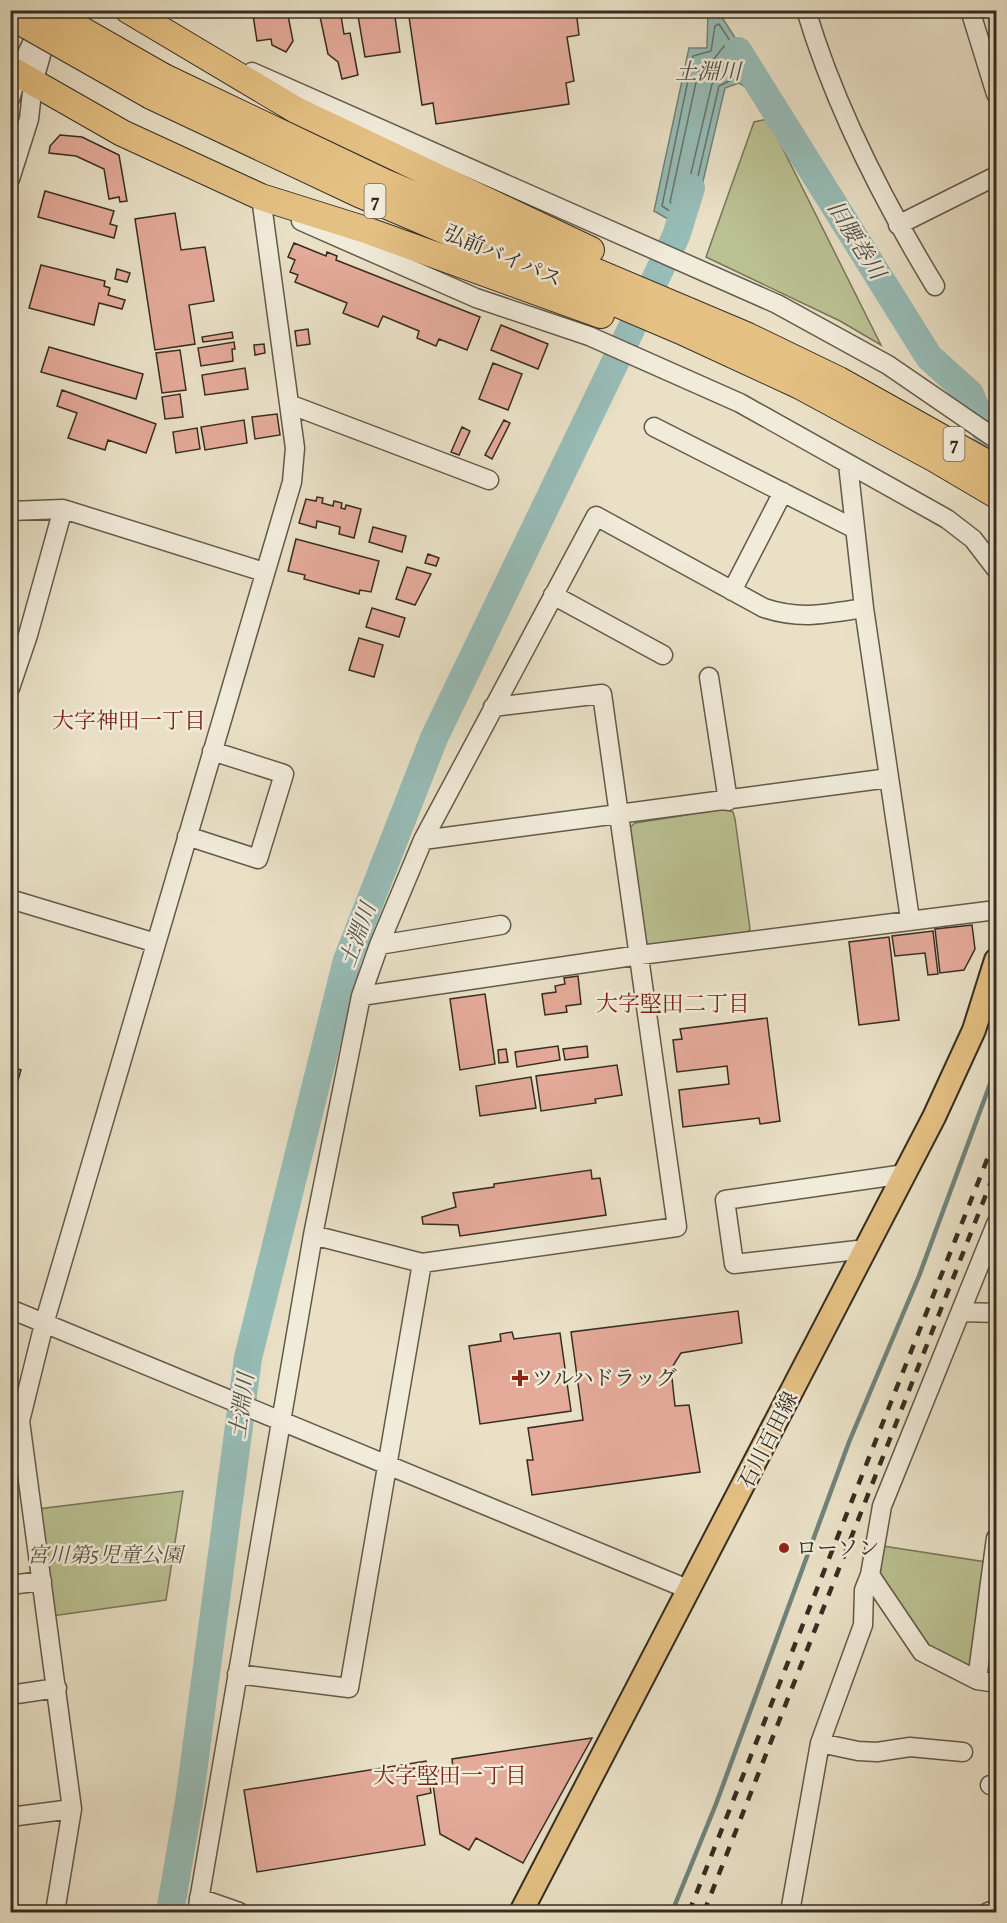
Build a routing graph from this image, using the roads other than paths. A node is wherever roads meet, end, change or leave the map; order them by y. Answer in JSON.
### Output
{"nodes":[{"id":1,"x":47,"y":10,"type":"edge"},
{"id":2,"x":53,"y":10,"type":"edge"},
{"id":3,"x":128,"y":10,"type":"edge"},
{"id":4,"x":806,"y":10,"type":"edge"},
{"id":5,"x":970,"y":10,"type":"edge"},
{"id":6,"x":10,"y":16,"type":"edge"},
{"id":7,"x":992,"y":67,"type":"edge"},
{"id":8,"x":21,"y":75,"type":"edge"},
{"id":9,"x":157,"y":86,"type":"junction"},
{"id":10,"x":996,"y":94,"type":"edge"},
{"id":11,"x":10,"y":99,"type":"edge"},
{"id":12,"x":996,"y":176,"type":"edge"},
{"id":13,"x":10,"y":179,"type":"edge"},
{"id":14,"x":261,"y":197,"type":"junction"},
{"id":15,"x":898,"y":225,"type":"junction"},
{"id":16,"x":935,"y":286,"type":"dead end"},
{"id":17,"x":607,"y":287,"type":"junction"},
{"id":18,"x":684,"y":320,"type":"junction"},
{"id":19,"x":289,"y":404,"type":"junction"},
{"id":20,"x":654,"y":427,"type":"dead end"},
{"id":21,"x":996,"y":439,"type":"edge"},
{"id":22,"x":848,"y":464,"type":"junction"},
{"id":23,"x":996,"y":468,"type":"edge"},
{"id":24,"x":489,"y":480,"type":"dead end"},
{"id":25,"x":783,"y":492,"type":"junction"},
{"id":26,"x":996,"y":495,"type":"edge"},
{"id":27,"x":63,"y":509,"type":"junction"},
{"id":28,"x":10,"y":511,"type":"edge"},
{"id":29,"x":855,"y":529,"type":"junction"},
{"id":30,"x":996,"y":569,"type":"edge"},
{"id":31,"x":264,"y":572,"type":"junction"},
{"id":32,"x":732,"y":591,"type":"junction"},
{"id":33,"x":553,"y":595,"type":"junction"},
{"id":34,"x":864,"y":608,"type":"junction"},
{"id":35,"x":663,"y":655,"type":"dead end"},
{"id":36,"x":709,"y":676,"type":"dead end"},
{"id":37,"x":10,"y":688,"type":"edge"},
{"id":38,"x":493,"y":707,"type":"junction"},
{"id":39,"x":212,"y":751,"type":"junction"},
{"id":40,"x":889,"y":778,"type":"junction"},
{"id":41,"x":728,"y":801,"type":"junction"},
{"id":42,"x":620,"y":816,"type":"junction"},
{"id":43,"x":187,"y":836,"type":"junction"},
{"id":44,"x":423,"y":840,"type":"junction"},
{"id":45,"x":10,"y":899,"type":"edge"},
{"id":46,"x":996,"y":910,"type":"edge"},
{"id":47,"x":910,"y":919,"type":"junction"},
{"id":48,"x":501,"y":925,"type":"dead end"},
{"id":49,"x":156,"y":943,"type":"junction"},
{"id":50,"x":379,"y":945,"type":"junction"},
{"id":51,"x":640,"y":956,"type":"junction"},
{"id":52,"x":996,"y":960,"type":"edge"},
{"id":53,"x":361,"y":996,"type":"junction"},
{"id":54,"x":905,"y":1174,"type":"junction"},
{"id":55,"x":996,"y":1224,"type":"edge"},
{"id":56,"x":313,"y":1235,"type":"junction"},
{"id":57,"x":866,"y":1249,"type":"junction"},
{"id":58,"x":422,"y":1263,"type":"junction"},
{"id":59,"x":10,"y":1309,"type":"edge"},
{"id":60,"x":962,"y":1312,"type":"junction"},
{"id":61,"x":996,"y":1313,"type":"edge"},
{"id":62,"x":45,"y":1324,"type":"junction"},
{"id":63,"x":15,"y":1419,"type":"edge"},
{"id":64,"x":279,"y":1420,"type":"junction"},
{"id":65,"x":387,"y":1464,"type":"junction"},
{"id":66,"x":996,"y":1538,"type":"edge"},
{"id":67,"x":870,"y":1575,"type":"junction"},
{"id":68,"x":42,"y":1581,"type":"junction"},
{"id":69,"x":10,"y":1585,"type":"edge"},
{"id":70,"x":690,"y":1590,"type":"junction"},
{"id":71,"x":237,"y":1674,"type":"junction"},
{"id":72,"x":978,"y":1680,"type":"junction"},
{"id":73,"x":996,"y":1683,"type":"edge"},
{"id":74,"x":57,"y":1688,"type":"junction"},
{"id":75,"x":10,"y":1695,"type":"edge"},
{"id":76,"x":820,"y":1743,"type":"junction"},
{"id":77,"x":963,"y":1752,"type":"dead end"},
{"id":78,"x":72,"y":1809,"type":"junction"},
{"id":79,"x":10,"y":1817,"type":"edge"},
{"id":80,"x":198,"y":1905,"type":"edge"},
{"id":81,"x":996,"y":1910,"type":"edge"},
{"id":82,"x":55,"y":1912,"type":"edge"},
{"id":83,"x":239,"y":1912,"type":"edge"},
{"id":84,"x":521,"y":1912,"type":"edge"},
{"id":85,"x":790,"y":1912,"type":"edge"},
{"id":86,"x":988,"y":1912,"type":"edge"}],
"edges":[{"from":1,"to":8,"type":"street"},
{"from":1,"to":9,"type":"highway","name":"弘前バイパス","number":"7","bridge":true},
{"from":2,"to":8,"type":"street"},
{"from":3,"to":17,"type":"highway"},
{"from":4,"to":15,"type":"street"},
{"from":5,"to":7,"type":"street"},
{"from":6,"to":9,"type":"highway","name":"弘前バイパス","number":"7","bridge":true},
{"from":7,"to":10,"type":"street"},
{"from":8,"to":11,"type":"street"},
{"from":8,"to":13,"type":"street"},
{"from":8,"to":14,"type":"highway"},
{"from":9,"to":17,"type":"highway","name":"弘前バイパス","number":"7"},
{"from":12,"to":15,"type":"street"},
{"from":14,"to":17,"type":"highway"},
{"from":14,"to":19,"type":"street"},
{"from":15,"to":16,"type":"street"},
{"from":17,"to":18,"type":"highway"},
{"from":17,"to":18,"type":"highway"},
{"from":17,"to":21,"type":"street"},
{"from":17,"to":22,"type":"street"},
{"from":18,"to":23,"type":"highway","number":"7"},
{"from":18,"to":26,"type":"highway","number":"7"},
{"from":19,"to":24,"type":"street"},
{"from":19,"to":31,"type":"street"},
{"from":20,"to":25,"type":"street"},
{"from":22,"to":29,"type":"street"},
{"from":22,"to":30,"type":"street"},
{"from":25,"to":29,"type":"street"},
{"from":25,"to":32,"type":"street"},
{"from":27,"to":28,"type":"street"},
{"from":27,"to":31,"type":"street"},
{"from":27,"to":37,"type":"street"},
{"from":29,"to":34,"type":"street"},
{"from":31,"to":39,"type":"street"},
{"from":32,"to":33,"type":"street"},
{"from":32,"to":34,"type":"street"},
{"from":33,"to":35,"type":"street"},
{"from":33,"to":38,"type":"street"},
{"from":34,"to":40,"type":"street"},
{"from":36,"to":41,"type":"street"},
{"from":38,"to":42,"type":"street"},
{"from":38,"to":44,"type":"street"},
{"from":39,"to":43,"type":"street"},
{"from":39,"to":43,"type":"street"},
{"from":40,"to":41,"type":"street"},
{"from":40,"to":47,"type":"street"},
{"from":41,"to":42,"type":"street"},
{"from":42,"to":44,"type":"street"},
{"from":42,"to":51,"type":"street"},
{"from":43,"to":49,"type":"street"},
{"from":44,"to":50,"type":"street"},
{"from":45,"to":49,"type":"street"},
{"from":46,"to":47,"type":"street"},
{"from":47,"to":51,"type":"street"},
{"from":48,"to":50,"type":"street"},
{"from":49,"to":62,"type":"street"},
{"from":50,"to":53,"type":"street"},
{"from":51,"to":53,"type":"street"},
{"from":51,"to":58,"type":"street"},
{"from":52,"to":54,"type":"main road","name":"石川百田線"},
{"from":53,"to":56,"type":"street"},
{"from":54,"to":57,"type":"main road","name":"石川百田線"},
{"from":54,"to":57,"type":"street"},
{"from":55,"to":60,"type":"street"},
{"from":56,"to":58,"type":"street"},
{"from":56,"to":64,"type":"street"},
{"from":57,"to":70,"type":"main road","name":"石川百田線"},
{"from":58,"to":65,"type":"street"},
{"from":59,"to":62,"type":"street"},
{"from":60,"to":61,"type":"street"},
{"from":60,"to":67,"type":"street"},
{"from":62,"to":63,"type":"street"},
{"from":62,"to":64,"type":"street"},
{"from":63,"to":68,"type":"street"},
{"from":64,"to":65,"type":"street"},
{"from":64,"to":71,"type":"street"},
{"from":65,"to":70,"type":"street"},
{"from":65,"to":71,"type":"street"},
{"from":66,"to":72,"type":"street"},
{"from":67,"to":72,"type":"street"},
{"from":67,"to":76,"type":"street"},
{"from":68,"to":69,"type":"street"},
{"from":68,"to":74,"type":"street"},
{"from":70,"to":84,"type":"main road","name":"石川百田線"},
{"from":71,"to":80,"type":"street"},
{"from":72,"to":73,"type":"street"},
{"from":74,"to":75,"type":"street"},
{"from":74,"to":78,"type":"street"},
{"from":76,"to":77,"type":"street"},
{"from":76,"to":85,"type":"street"},
{"from":78,"to":79,"type":"street"},
{"from":78,"to":82,"type":"street"},
{"from":80,"to":83,"type":"street"},
{"from":81,"to":86,"type":"street"}]}
